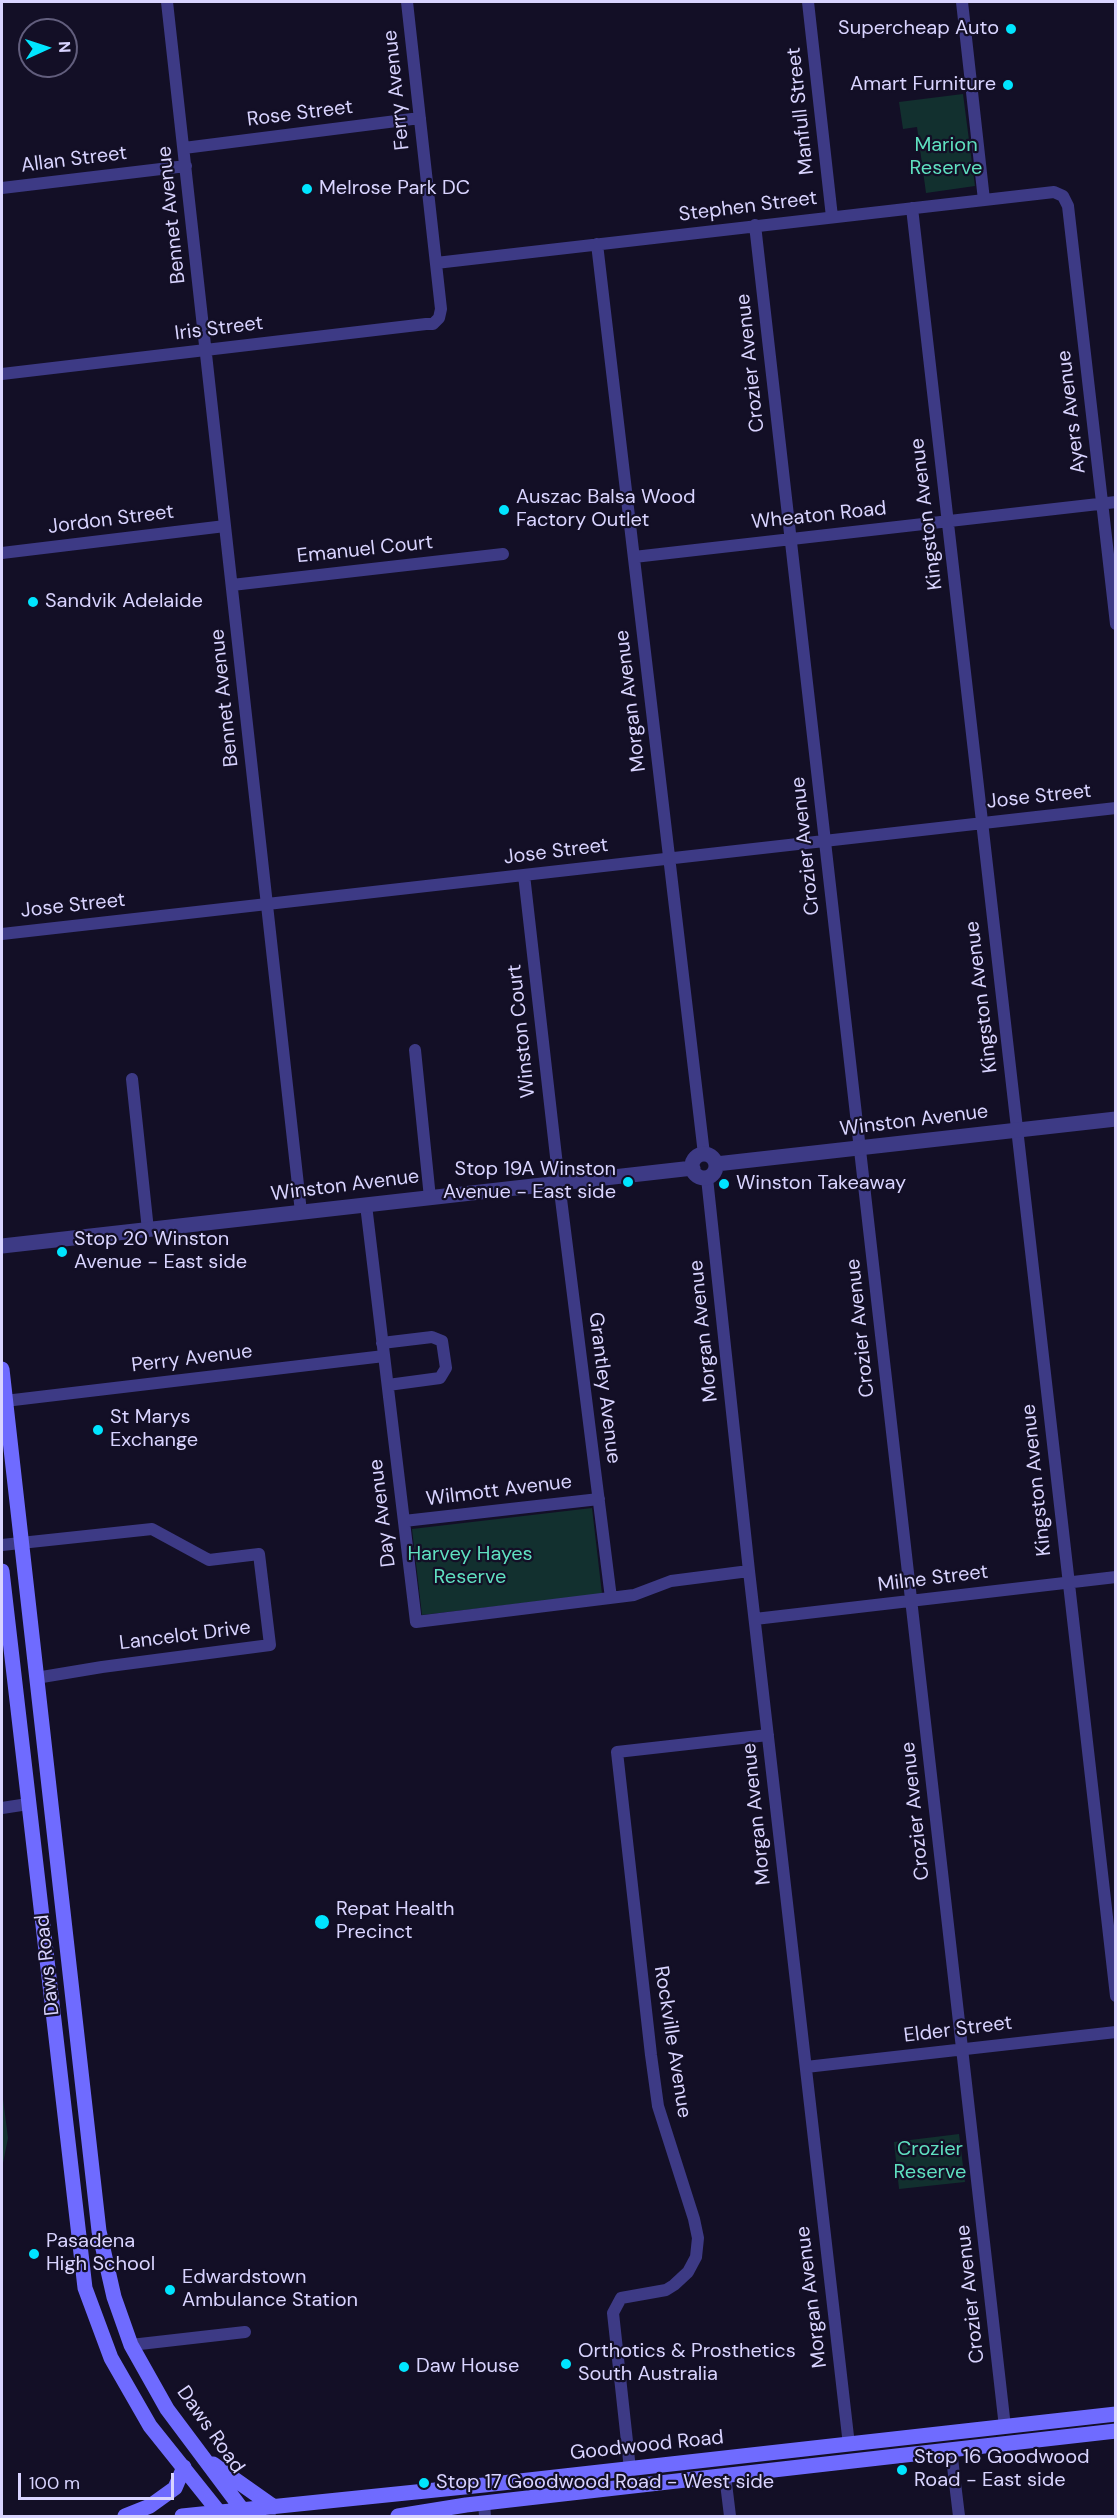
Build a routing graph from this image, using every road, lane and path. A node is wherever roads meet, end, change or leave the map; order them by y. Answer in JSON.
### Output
{"nodes":[{"id":1,"x":167,"y":2,"type":"edge"},
{"id":2,"x":407,"y":2,"type":"edge"},
{"id":3,"x":808,"y":2,"type":"edge"},
{"id":4,"x":962,"y":2,"type":"edge"},
{"id":5,"x":420,"y":118,"type":"junction"},
{"id":6,"x":184,"y":148,"type":"junction"},
{"id":7,"x":186,"y":166,"type":"junction"},
{"id":8,"x":2,"y":188,"type":"edge"},
{"id":9,"x":1063,"y":196,"type":"joint"},
{"id":10,"x":984,"y":200,"type":"junction"},
{"id":11,"x":912,"y":208,"type":"junction"},
{"id":12,"x":832,"y":217,"type":"junction"},
{"id":13,"x":755,"y":225,"type":"junction"},
{"id":14,"x":597,"y":244,"type":"junction"},
{"id":15,"x":436,"y":263,"type":"junction"},
{"id":16,"x":439,"y":318,"type":"joint"},
{"id":17,"x":206,"y":350,"type":"junction"},
{"id":18,"x":2,"y":374,"type":"edge"},
{"id":19,"x":1116,"y":502,"type":"edge"},
{"id":20,"x":1102,"y":504,"type":"junction"},
{"id":21,"x":948,"y":521,"type":"junction"},
{"id":22,"x":225,"y":526,"type":"junction"},
{"id":23,"x":790,"y":539,"type":"junction"},
{"id":24,"x":2,"y":553,"type":"edge"},
{"id":25,"x":503,"y":554,"type":"dead end"},
{"id":26,"x":634,"y":557,"type":"junction"},
{"id":27,"x":232,"y":585,"type":"junction"},
{"id":28,"x":1116,"y":624,"type":"edge"},
{"id":29,"x":1116,"y":808,"type":"edge"},
{"id":30,"x":982,"y":823,"type":"junction"},
{"id":31,"x":825,"y":841,"type":"junction"},
{"id":32,"x":670,"y":858,"type":"junction"},
{"id":33,"x":524,"y":875,"type":"junction"},
{"id":34,"x":267,"y":904,"type":"junction"},
{"id":35,"x":2,"y":934,"type":"edge"},
{"id":36,"x":415,"y":1050,"type":"dead end"},
{"id":37,"x":132,"y":1079,"type":"dead end"},
{"id":38,"x":1116,"y":1119,"type":"edge"},
{"id":39,"x":1017,"y":1130,"type":"junction"},
{"id":40,"x":860,"y":1148,"type":"junction"},
{"id":41,"x":704,"y":1154,"type":"junction"},
{"id":42,"x":717,"y":1164,"type":"junction"},
{"id":43,"x":693,"y":1168,"type":"junction"},
{"id":44,"x":707,"y":1178,"type":"junction"},
{"id":45,"x":558,"y":1183,"type":"junction"},
{"id":46,"x":430,"y":1198,"type":"junction"},
{"id":47,"x":366,"y":1205,"type":"junction"},
{"id":48,"x":301,"y":1212,"type":"junction"},
{"id":49,"x":148,"y":1230,"type":"junction"},
{"id":50,"x":2,"y":1246,"type":"edge"},
{"id":51,"x":382,"y":1343,"type":"junction"},
{"id":52,"x":384,"y":1356,"type":"junction"},
{"id":53,"x":2,"y":1370,"type":"edge"},
{"id":54,"x":388,"y":1385,"type":"junction"},
{"id":55,"x":5,"y":1401,"type":"junction"},
{"id":56,"x":599,"y":1499,"type":"junction"},
{"id":57,"x":404,"y":1521,"type":"junction"},
{"id":58,"x":21,"y":1544,"type":"junction"},
{"id":59,"x":2,"y":1545,"type":"edge"},
{"id":60,"x":2,"y":1571,"type":"edge"},
{"id":61,"x":749,"y":1571,"type":"junction"},
{"id":62,"x":1116,"y":1577,"type":"edge"},
{"id":63,"x":1068,"y":1583,"type":"junction"},
{"id":64,"x":610,"y":1598,"type":"junction"},
{"id":65,"x":911,"y":1601,"type":"junction"},
{"id":66,"x":755,"y":1619,"type":"junction"},
{"id":67,"x":7,"y":1660,"type":"edge"},
{"id":68,"x":36,"y":1678,"type":"junction"},
{"id":69,"x":768,"y":1735,"type":"junction"},
{"id":70,"x":46,"y":1766,"type":"junction"},
{"id":71,"x":28,"y":1804,"type":"junction"},
{"id":72,"x":2,"y":1808,"type":"edge"},
{"id":73,"x":54,"y":1829,"type":"junction"},
{"id":74,"x":72,"y":1990,"type":"junction"},
{"id":75,"x":1116,"y":1996,"type":"edge"},
{"id":76,"x":52,"y":2005,"type":"junction"},
{"id":77,"x":74,"y":2012,"type":"junction"},
{"id":78,"x":1116,"y":2032,"type":"edge"},
{"id":79,"x":962,"y":2049,"type":"junction"},
{"id":80,"x":806,"y":2067,"type":"junction"},
{"id":81,"x":62,"y":2083,"type":"junction"},
{"id":82,"x":85,"y":2105,"type":"junction"},
{"id":83,"x":73,"y":2188,"type":"junction"},
{"id":84,"x":121,"y":2318,"type":"junction"},
{"id":85,"x":245,"y":2332,"type":"dead end"},
{"id":86,"x":131,"y":2345,"type":"junction"},
{"id":87,"x":111,"y":2358,"type":"junction"},
{"id":88,"x":1116,"y":2414,"type":"edge"},
{"id":89,"x":1005,"y":2427,"type":"junction"},
{"id":90,"x":1116,"y":2431,"type":"edge"},
{"id":91,"x":849,"y":2445,"type":"junction"},
{"id":92,"x":951,"y":2450,"type":"junction"},
{"id":93,"x":200,"y":2455,"type":"junction"},
{"id":94,"x":867,"y":2460,"type":"junction"},
{"id":95,"x":832,"y":2463,"type":"junction"},
{"id":96,"x":184,"y":2467,"type":"junction"},
{"id":97,"x":630,"y":2469,"type":"junction"},
{"id":98,"x":725,"y":2475,"type":"junction"},
{"id":99,"x":646,"y":2484,"type":"junction"},
{"id":100,"x":484,"y":2485,"type":"junction"},
{"id":101,"x":613,"y":2488,"type":"junction"},
{"id":102,"x":504,"y":2500,"type":"junction"},
{"id":103,"x":466,"y":2505,"type":"junction"},
{"id":104,"x":274,"y":2506,"type":"junction"},
{"id":105,"x":484,"y":2510,"type":"edge"},
{"id":106,"x":245,"y":2513,"type":"edge"},
{"id":107,"x":221,"y":2515,"type":"edge"},
{"id":108,"x":125,"y":2517,"type":"edge"},
{"id":109,"x":182,"y":2517,"type":"edge"},
{"id":110,"x":398,"y":2517,"type":"edge"},
{"id":111,"x":730,"y":2517,"type":"edge"},
{"id":112,"x":958,"y":2517,"type":"edge"}],
"edges":[{"from":1,"to":6,"type":"street","name":"Bennet Avenue"},
{"from":2,"to":5,"type":"street","name":"Ferry Avenue"},
{"from":3,"to":12,"type":"street","name":"Manfull Street"},
{"from":4,"to":10,"type":"street"},
{"from":5,"to":6,"type":"street","name":"Rose Street"},
{"from":5,"to":15,"type":"street","name":"Ferry Avenue"},
{"from":6,"to":7,"type":"street","name":"Bennet Avenue"},
{"from":7,"to":8,"type":"street","name":"Allan Street"},
{"from":7,"to":17,"type":"street","name":"Bennet Avenue"},
{"from":9,"to":10,"type":"street","name":"Stephen Street"},
{"from":9,"to":20,"type":"street","name":"Ayers Avenue"},
{"from":10,"to":11,"type":"street","name":"Stephen Street"},
{"from":11,"to":12,"type":"street","name":"Stephen Street"},
{"from":11,"to":21,"type":"street","name":"Kingston Avenue"},
{"from":12,"to":13,"type":"street","name":"Stephen Street"},
{"from":13,"to":14,"type":"street","name":"Stephen Street"},
{"from":13,"to":23,"type":"street","name":"Crozier Avenue"},
{"from":14,"to":15,"type":"street","name":"Stephen Street"},
{"from":14,"to":26,"type":"street","name":"Morgan Avenue"},
{"from":15,"to":16,"type":"street","name":"Ferry Avenue"},
{"from":16,"to":17,"type":"street","name":"Iris Street"},
{"from":17,"to":18,"type":"street","name":"Iris Street"},
{"from":17,"to":22,"type":"street","name":"Bennet Avenue"},
{"from":19,"to":20,"type":"street","name":"Wheaton Road"},
{"from":20,"to":21,"type":"street","name":"Wheaton Road"},
{"from":20,"to":28,"type":"street","name":"Ayers Avenue"},
{"from":21,"to":23,"type":"street","name":"Wheaton Road"},
{"from":21,"to":30,"type":"street","name":"Kingston Avenue"},
{"from":22,"to":24,"type":"street","name":"Jordon Street"},
{"from":22,"to":27,"type":"street","name":"Bennet Avenue"},
{"from":23,"to":26,"type":"street","name":"Wheaton Road"},
{"from":23,"to":31,"type":"street","name":"Crozier Avenue"},
{"from":25,"to":27,"type":"street","name":"Emanuel Court"},
{"from":26,"to":32,"type":"street","name":"Morgan Avenue"},
{"from":27,"to":34,"type":"street","name":"Bennet Avenue"},
{"from":29,"to":30,"type":"street","name":"Jose Street"},
{"from":30,"to":31,"type":"street","name":"Jose Street"},
{"from":30,"to":39,"type":"street","name":"Kingston Avenue"},
{"from":31,"to":32,"type":"street","name":"Jose Street"},
{"from":31,"to":40,"type":"street","name":"Crozier Avenue"},
{"from":32,"to":33,"type":"street","name":"Jose Street"},
{"from":32,"to":41,"type":"street","name":"Morgan Avenue"},
{"from":33,"to":34,"type":"street","name":"Jose Street"},
{"from":33,"to":45,"type":"street","name":"Winston Court"},
{"from":34,"to":35,"type":"street","name":"Jose Street"},
{"from":34,"to":48,"type":"street","name":"Bennet Avenue"},
{"from":36,"to":46,"type":"street"},
{"from":37,"to":49,"type":"street"},
{"from":38,"to":39,"type":"street","name":"Winston Avenue"},
{"from":39,"to":40,"type":"street","name":"Winston Avenue"},
{"from":39,"to":63,"type":"street","name":"Kingston Avenue"},
{"from":40,"to":42,"type":"street","name":"Winston Avenue"},
{"from":40,"to":65,"type":"street","name":"Crozier Avenue"},
{"from":41,"to":42,"type":"street"},
{"from":41,"to":43,"type":"street"},
{"from":42,"to":44,"type":"street"},
{"from":43,"to":44,"type":"street"},
{"from":43,"to":45,"type":"street","name":"Winston Avenue"},
{"from":44,"to":61,"type":"street","name":"Morgan Avenue"},
{"from":45,"to":46,"type":"street","name":"Winston Avenue"},
{"from":45,"to":56,"type":"street","name":"Grantley Avenue"},
{"from":46,"to":47,"type":"street","name":"Winston Avenue"},
{"from":47,"to":48,"type":"street","name":"Winston Avenue"},
{"from":47,"to":51,"type":"street","name":"Day Avenue"},
{"from":48,"to":49,"type":"street","name":"Winston Avenue"},
{"from":49,"to":50,"type":"street","name":"Winston Avenue"},
{"from":51,"to":52,"type":"street","name":"Day Avenue"},
{"from":51,"to":54,"type":"street"},
{"from":52,"to":54,"type":"street","name":"Day Avenue"},
{"from":52,"to":55,"type":"street","name":"Perry Avenue"},
{"from":53,"to":55,"type":"main road","name":"Daws Road"},
{"from":54,"to":57,"type":"street","name":"Day Avenue"},
{"from":55,"to":58,"type":"main road","name":"Daws Road"},
{"from":56,"to":57,"type":"street","name":"Wilmott Avenue"},
{"from":56,"to":64,"type":"street","name":"Grantley Avenue"},
{"from":57,"to":64,"type":"street","name":"Day Avenue"},
{"from":58,"to":59,"type":"street","name":"Lancelot Drive"},
{"from":58,"to":68,"type":"main road","name":"Daws Road"},
{"from":58,"to":68,"type":"street","name":"Lancelot Drive"},
{"from":60,"to":67,"type":"main road","name":"Daws Road"},
{"from":61,"to":64,"type":"street","name":"Day Avenue"},
{"from":61,"to":66,"type":"street","name":"Morgan Avenue"},
{"from":62,"to":63,"type":"street","name":"Milne Street"},
{"from":63,"to":65,"type":"street","name":"Milne Street"},
{"from":63,"to":75,"type":"street","name":"Kingston Avenue"},
{"from":65,"to":66,"type":"street","name":"Milne Street"},
{"from":65,"to":79,"type":"street","name":"Crozier Avenue"},
{"from":66,"to":69,"type":"street","name":"Morgan Avenue"},
{"from":67,"to":71,"type":"main road","name":"Daws Road"},
{"from":68,"to":70,"type":"main road","name":"Daws Road"},
{"from":69,"to":80,"type":"street","name":"Morgan Avenue"},
{"from":69,"to":97,"type":"street","name":"Rockville Avenue"},
{"from":70,"to":71,"type":"main road"},
{"from":70,"to":73,"type":"main road","name":"Daws Road"},
{"from":71,"to":72,"type":"street"},
{"from":71,"to":73,"type":"main road"},
{"from":71,"to":76,"type":"main road","name":"Daws Road"},
{"from":73,"to":74,"type":"main road","name":"Daws Road"},
{"from":74,"to":76,"type":"main road"},
{"from":74,"to":77,"type":"main road","name":"Daws Road"},
{"from":76,"to":77,"type":"main road"},
{"from":76,"to":81,"type":"main road","name":"Daws Road"},
{"from":77,"to":82,"type":"main road","name":"Daws Road"},
{"from":78,"to":79,"type":"street","name":"Elder Street"},
{"from":79,"to":80,"type":"street","name":"Elder Street"},
{"from":79,"to":89,"type":"street","name":"Crozier Avenue"},
{"from":80,"to":91,"type":"street","name":"Morgan Avenue"},
{"from":81,"to":82,"type":"main road"},
{"from":81,"to":83,"type":"main road","name":"Daws Road"},
{"from":82,"to":83,"type":"main road"},
{"from":82,"to":84,"type":"main road","name":"Daws Road"},
{"from":83,"to":87,"type":"main road","name":"Daws Road"},
{"from":84,"to":86,"type":"main road","name":"Daws Road"},
{"from":84,"to":87,"type":"main road"},
{"from":85,"to":86,"type":"street"},
{"from":86,"to":93,"type":"main road","name":"Daws Road"},
{"from":87,"to":96,"type":"main road","name":"Daws Road"},
{"from":88,"to":89,"type":"main road","name":"Goodwood Road"},
{"from":89,"to":91,"type":"main road","name":"Goodwood Road"},
{"from":90,"to":92,"type":"main road","name":"Goodwood Road"},
{"from":91,"to":94,"type":"main road"},
{"from":91,"to":95,"type":"main road"},
{"from":91,"to":97,"type":"main road","name":"Goodwood Road"},
{"from":92,"to":94,"type":"main road","name":"Goodwood Road"},
{"from":92,"to":112,"type":"street"},
{"from":93,"to":104,"type":"main road"},
{"from":93,"to":106,"type":"main road","name":"Daws Road"},
{"from":94,"to":95,"type":"main road","name":"Goodwood Road"},
{"from":95,"to":98,"type":"main road","name":"Goodwood Road"},
{"from":96,"to":107,"type":"main road","name":"Daws Road"},
{"from":96,"to":108,"type":"main road"},
{"from":97,"to":99,"type":"main road"},
{"from":97,"to":100,"type":"main road","name":"Goodwood Road"},
{"from":97,"to":101,"type":"main road"},
{"from":98,"to":99,"type":"main road","name":"Goodwood Road"},
{"from":98,"to":111,"type":"street"},
{"from":99,"to":101,"type":"main road","name":"Goodwood Road"},
{"from":100,"to":102,"type":"main road"},
{"from":100,"to":103,"type":"main road"},
{"from":100,"to":104,"type":"main road","name":"Goodwood Road"},
{"from":101,"to":102,"type":"main road","name":"Goodwood Road"},
{"from":102,"to":105,"type":"main road","name":"Goodwood Road"},
{"from":103,"to":105,"type":"main road","name":"Goodwood Road"},
{"from":103,"to":110,"type":"main road","name":"Goodwood Road"},
{"from":104,"to":106,"type":"main road","name":"Goodwood Road"},
{"from":106,"to":107,"type":"main road","name":"Goodwood Road"},
{"from":107,"to":109,"type":"main road","name":"Goodwood Road"}]}
